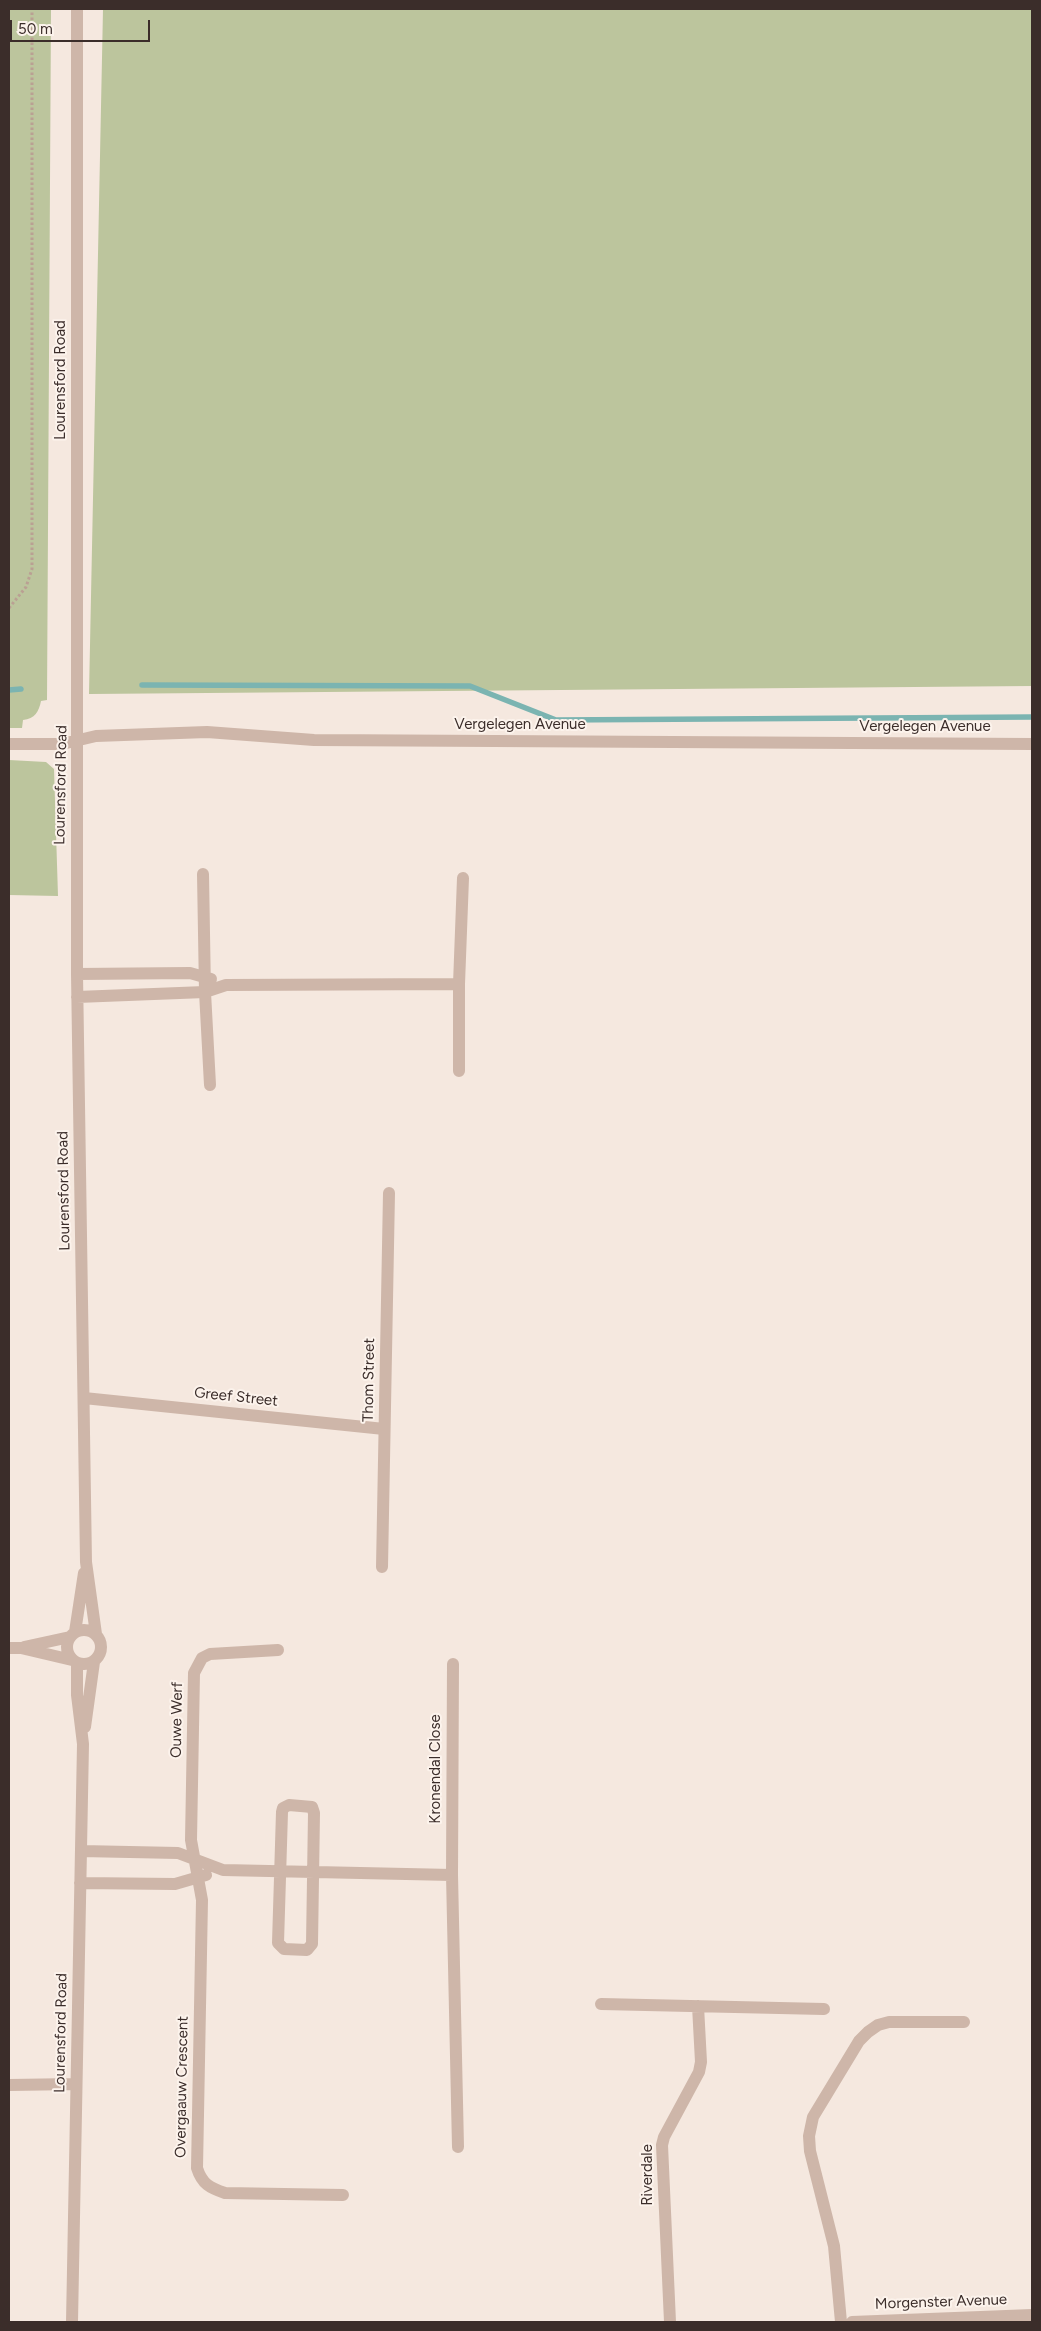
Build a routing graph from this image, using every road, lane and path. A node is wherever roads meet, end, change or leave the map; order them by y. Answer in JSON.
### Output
{"nodes":[{"id":1,"x":32,"y":9,"type":"edge"},
{"id":2,"x":77,"y":9,"type":"edge"},
{"id":3,"x":9,"y":608,"type":"edge"},
{"id":4,"x":78,"y":741,"type":"junction"},
{"id":5,"x":9,"y":744,"type":"edge"},
{"id":6,"x":1032,"y":744,"type":"edge"},
{"id":7,"x":203,"y":874,"type":"dead end"},
{"id":8,"x":463,"y":878,"type":"dead end"},
{"id":9,"x":76,"y":974,"type":"junction"},
{"id":10,"x":205,"y":976,"type":"junction"},
{"id":11,"x":459,"y":984,"type":"junction"},
{"id":12,"x":226,"y":985,"type":"junction"},
{"id":13,"x":205,"y":992,"type":"junction"},
{"id":14,"x":77,"y":997,"type":"junction"},
{"id":15,"x":459,"y":1071,"type":"dead end"},
{"id":16,"x":210,"y":1085,"type":"dead end"},
{"id":17,"x":389,"y":1193,"type":"dead end"},
{"id":18,"x":84,"y":1398,"type":"junction"},
{"id":19,"x":384,"y":1429,"type":"junction"},
{"id":20,"x":86,"y":1562,"type":"junction"},
{"id":21,"x":382,"y":1567,"type":"dead end"},
{"id":22,"x":96,"y":1634,"type":"junction"},
{"id":23,"x":72,"y":1635,"type":"junction"},
{"id":24,"x":15,"y":1648,"type":"edge"},
{"id":25,"x":278,"y":1650,"type":"dead end"},
{"id":26,"x":74,"y":1662,"type":"junction"},
{"id":27,"x":94,"y":1662,"type":"junction"},
{"id":28,"x":453,"y":1664,"type":"dead end"},
{"id":29,"x":83,"y":1744,"type":"junction"},
{"id":30,"x":81,"y":1851,"type":"junction"},
{"id":31,"x":196,"y":1860,"type":"junction"},
{"id":32,"x":223,"y":1870,"type":"junction"},
{"id":33,"x":279,"y":1873,"type":"junction"},
{"id":34,"x":314,"y":1874,"type":"junction"},
{"id":35,"x":452,"y":1875,"type":"junction"},
{"id":36,"x":199,"y":1877,"type":"junction"},
{"id":37,"x":80,"y":1883,"type":"junction"},
{"id":38,"x":601,"y":2004,"type":"dead end"},
{"id":39,"x":698,"y":2006,"type":"junction"},
{"id":40,"x":824,"y":2009,"type":"dead end"},
{"id":41,"x":964,"y":2022,"type":"dead end"},
{"id":42,"x":76,"y":2084,"type":"junction"},
{"id":43,"x":9,"y":2085,"type":"edge"},
{"id":44,"x":458,"y":2147,"type":"dead end"},
{"id":45,"x":343,"y":2195,"type":"dead end"},
{"id":46,"x":1032,"y":2315,"type":"edge"},
{"id":47,"x":72,"y":2322,"type":"edge"},
{"id":48,"x":670,"y":2322,"type":"edge"},
{"id":49,"x":841,"y":2322,"type":"edge"},
{"id":50,"x":852,"y":2322,"type":"edge"}],
"edges":[{"from":1,"to":3,"type":"path"},
{"from":2,"to":4,"type":"street","name":"Lourensford Road"},
{"from":4,"to":5,"type":"street","name":"Vergelegen Avenue"},
{"from":4,"to":6,"type":"street","name":"Vergelegen Avenue"},
{"from":4,"to":9,"type":"street","name":"Lourensford Road"},
{"from":7,"to":10,"type":"street"},
{"from":8,"to":11,"type":"street"},
{"from":9,"to":10,"type":"street"},
{"from":9,"to":14,"type":"street","name":"Lourensford Road"},
{"from":10,"to":12,"type":"street"},
{"from":10,"to":13,"type":"street"},
{"from":11,"to":12,"type":"street"},
{"from":11,"to":15,"type":"street"},
{"from":12,"to":13,"type":"street"},
{"from":13,"to":14,"type":"street"},
{"from":13,"to":16,"type":"street"},
{"from":14,"to":18,"type":"street","name":"Lourensford Road"},
{"from":17,"to":19,"type":"street","name":"Thom Street"},
{"from":18,"to":19,"type":"street","name":"Greef Street"},
{"from":18,"to":20,"type":"street","name":"Lourensford Road"},
{"from":19,"to":21,"type":"street","name":"Thom Street"},
{"from":20,"to":22,"type":"street","name":"Lourensford Road"},
{"from":20,"to":23,"type":"street","name":"Lourensford Road"},
{"from":22,"to":23,"type":"street"},
{"from":22,"to":27,"type":"street"},
{"from":23,"to":24,"type":"street"},
{"from":23,"to":26,"type":"street"},
{"from":24,"to":26,"type":"street"},
{"from":25,"to":31,"type":"street","name":"Ouwe Werf"},
{"from":26,"to":27,"type":"street"},
{"from":26,"to":29,"type":"street","name":"Lourensford Road"},
{"from":27,"to":29,"type":"street","name":"Lourensford Road"},
{"from":28,"to":35,"type":"street","name":"Kronendal Close"},
{"from":29,"to":30,"type":"street","name":"Lourensford Road"},
{"from":30,"to":31,"type":"street"},
{"from":30,"to":37,"type":"street","name":"Lourensford Road"},
{"from":31,"to":32,"type":"street"},
{"from":31,"to":36,"type":"street","name":"Ouwe Werf"},
{"from":32,"to":33,"type":"street"},
{"from":32,"to":36,"type":"street"},
{"from":33,"to":34,"type":"street"},
{"from":33,"to":34,"type":"street"},
{"from":33,"to":34,"type":"street"},
{"from":34,"to":35,"type":"street"},
{"from":35,"to":44,"type":"street"},
{"from":36,"to":37,"type":"street"},
{"from":36,"to":45,"type":"street","name":"Overgaauw Crescent"},
{"from":37,"to":42,"type":"street","name":"Lourensford Road"},
{"from":38,"to":39,"type":"street"},
{"from":39,"to":40,"type":"street"},
{"from":39,"to":48,"type":"street","name":"Riverdale"},
{"from":41,"to":49,"type":"street"},
{"from":42,"to":43,"type":"street"},
{"from":42,"to":47,"type":"street","name":"Lourensford Road"},
{"from":46,"to":50,"type":"street","name":"Morgenster Avenue"}]}
